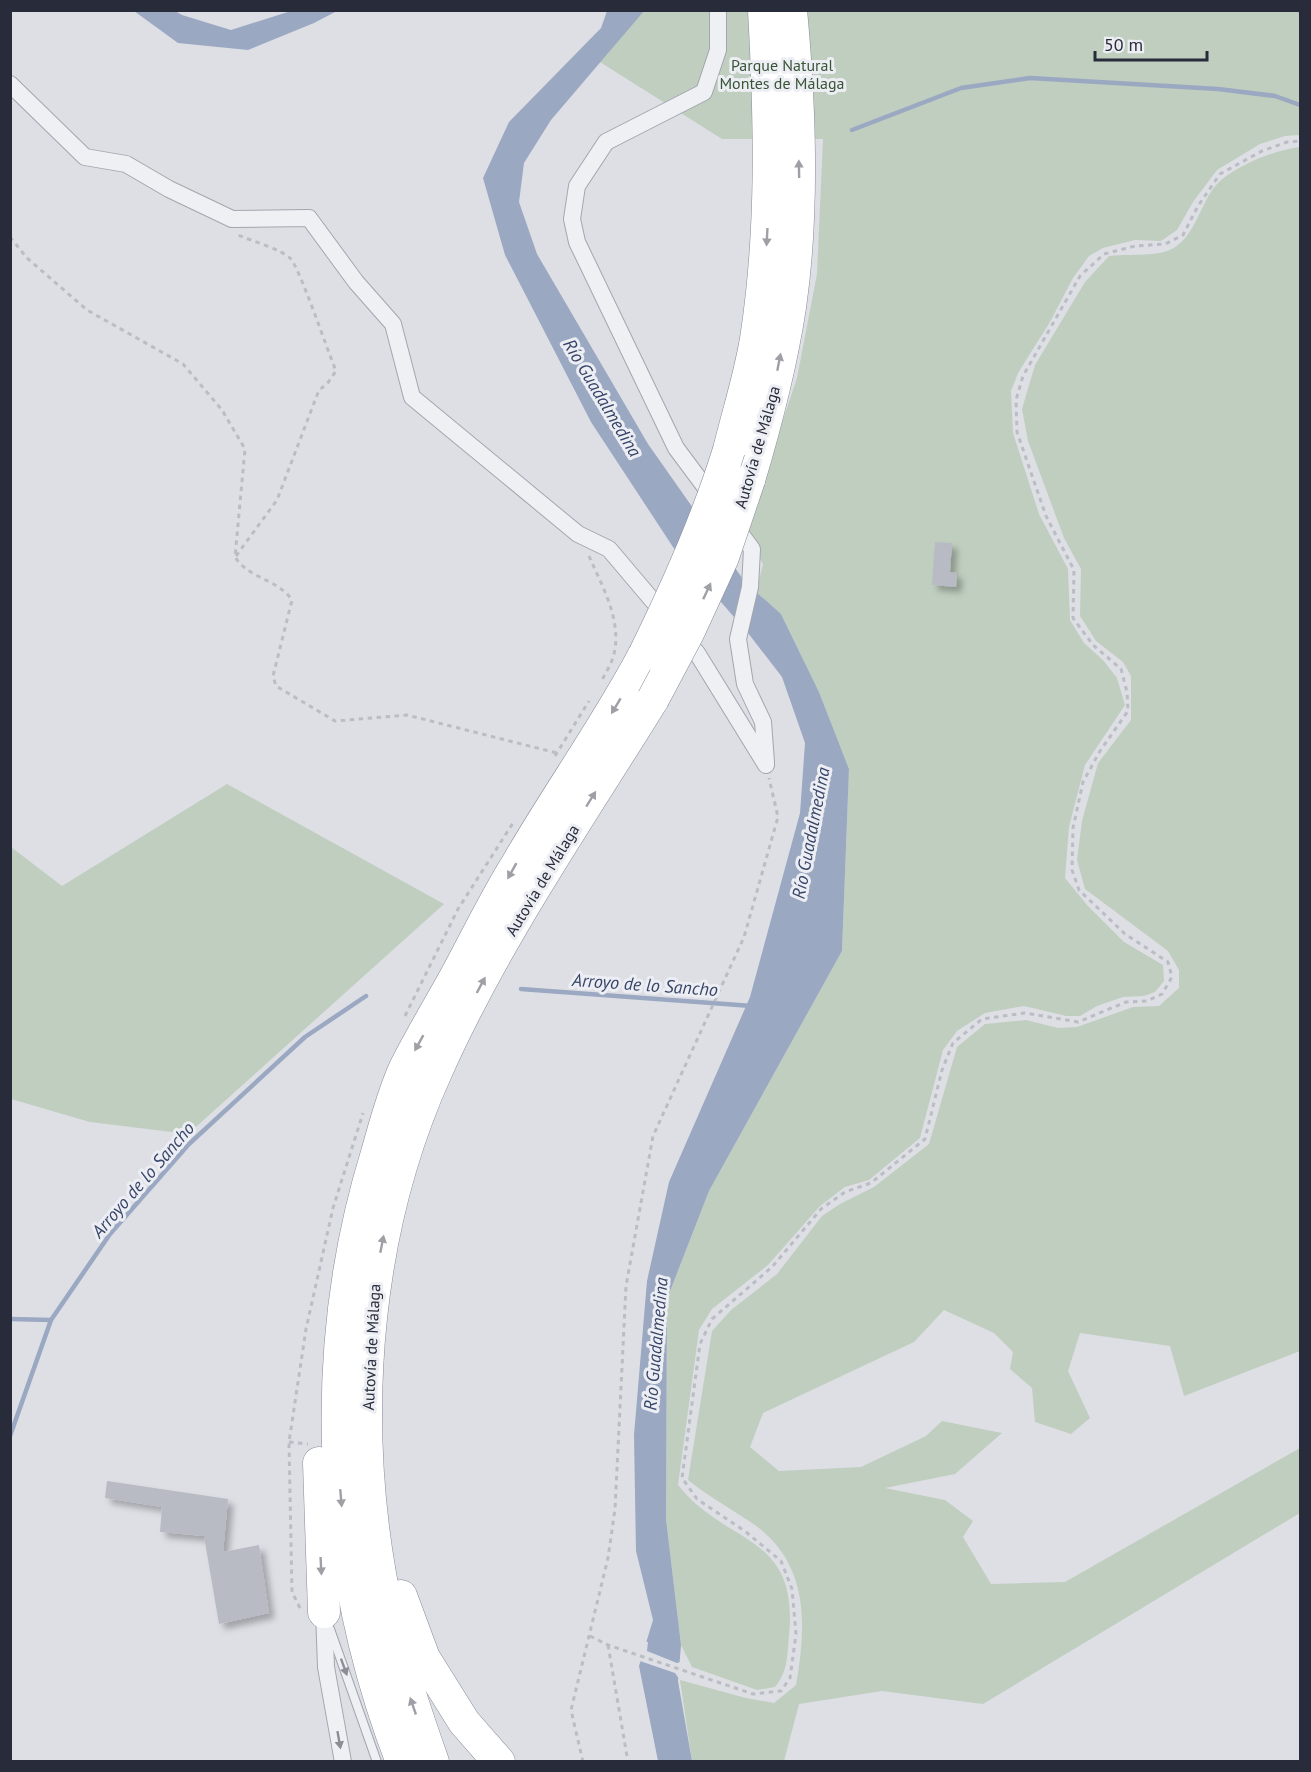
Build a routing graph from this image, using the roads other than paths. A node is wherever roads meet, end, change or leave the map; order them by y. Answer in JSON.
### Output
{"nodes":[{"id":1,"x":718,"y":10,"type":"edge"},
{"id":2,"x":764,"y":10,"type":"edge"},
{"id":3,"x":791,"y":10,"type":"edge"},
{"id":4,"x":10,"y":84,"type":"edge"},
{"id":5,"x":354,"y":1242,"type":"junction"},
{"id":6,"x":368,"y":1362,"type":"junction"},
{"id":7,"x":324,"y":1626,"type":"junction"},
{"id":8,"x":343,"y":1761,"type":"edge"},
{"id":9,"x":377,"y":1761,"type":"edge"},
{"id":10,"x":402,"y":1761,"type":"edge"},
{"id":11,"x":433,"y":1761,"type":"edge"},
{"id":12,"x":499,"y":1761,"type":"edge"}],
"edges":[{"from":1,"to":4,"type":"street"},
{"from":2,"to":5,"type":"highway","name":"Autovía de Málaga","one_way":true,"bridge":true},
{"from":6,"to":3,"type":"highway","name":"Autovía de Málaga","one_way":true,"bridge":true},
{"from":5,"to":7,"type":"highway","one_way":true},
{"from":5,"to":10,"type":"highway","name":"Autovía de Málaga","one_way":true},
{"from":11,"to":6,"type":"highway","name":"Autovía de Málaga","one_way":true},
{"from":6,"to":12,"type":"highway"},
{"from":7,"to":8,"type":"street","one_way":true},
{"from":7,"to":9,"type":"lane","one_way":true}]}
